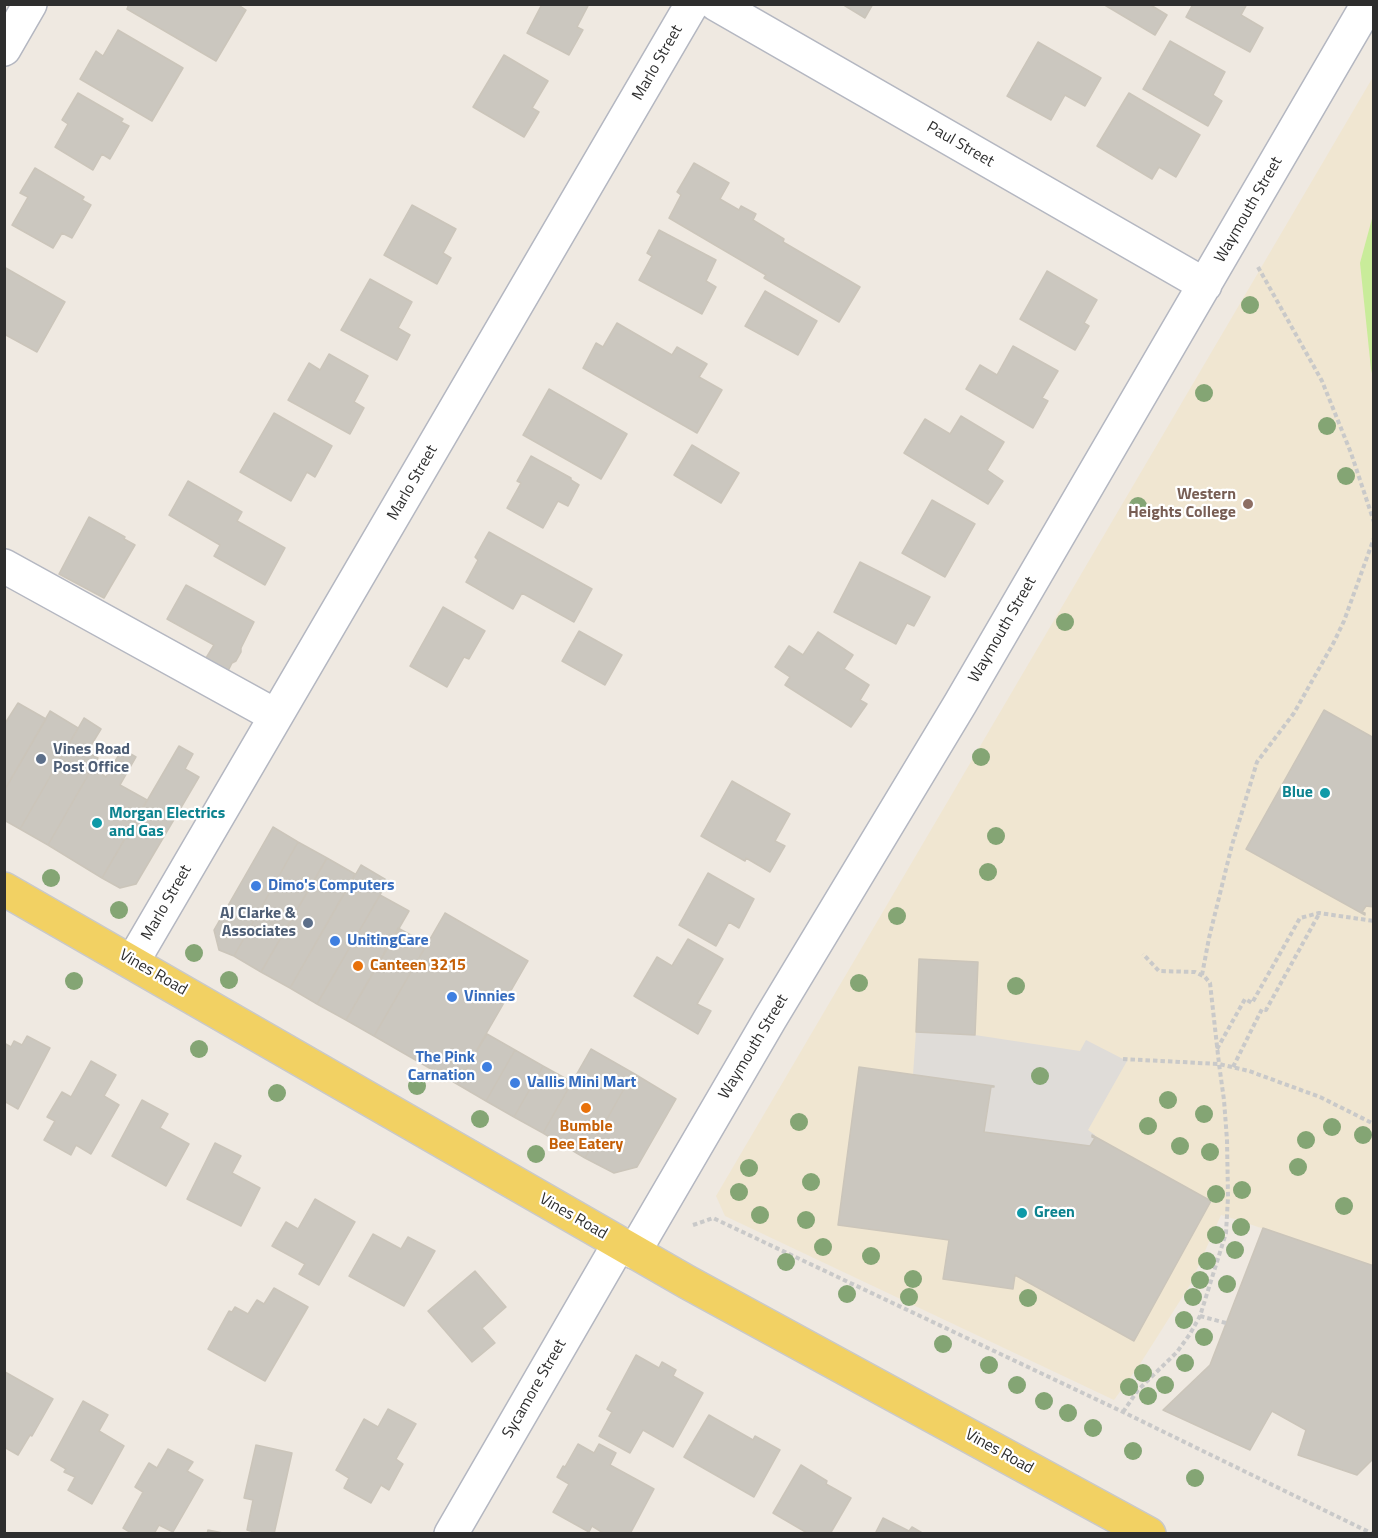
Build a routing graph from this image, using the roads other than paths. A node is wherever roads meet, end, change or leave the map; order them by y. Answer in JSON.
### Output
{"nodes":[{"id":1,"x":30,"y":4,"type":"edge"},
{"id":2,"x":692,"y":4,"type":"edge"},
{"id":3,"x":716,"y":4,"type":"edge"},
{"id":4,"x":1368,"y":4,"type":"edge"},
{"id":5,"x":4,"y":49,"type":"edge"},
{"id":6,"x":1205,"y":285,"type":"junction"},
{"id":7,"x":4,"y":566,"type":"edge"},
{"id":8,"x":276,"y":716,"type":"junction"},
{"id":9,"x":4,"y":889,"type":"edge"},
{"id":10,"x":133,"y":962,"type":"junction"},
{"id":11,"x":627,"y":1248,"type":"junction"},
{"id":12,"x":451,"y":1533,"type":"edge"},
{"id":13,"x":1149,"y":1533,"type":"edge"}],
"edges":[{"from":1,"to":5,"type":"street"},
{"from":2,"to":8,"type":"street","name":"Marlo Street"},
{"from":3,"to":6,"type":"street","name":"Paul Street"},
{"from":4,"to":6,"type":"street","name":"Waymouth Street"},
{"from":6,"to":11,"type":"street","name":"Waymouth Street"},
{"from":7,"to":8,"type":"street"},
{"from":8,"to":10,"type":"street","name":"Marlo Street"},
{"from":9,"to":10,"type":"main road","name":"Vines Road"},
{"from":10,"to":11,"type":"main road","name":"Vines Road"},
{"from":11,"to":12,"type":"street","name":"Sycamore Street"},
{"from":11,"to":13,"type":"main road","name":"Vines Road"}]}
